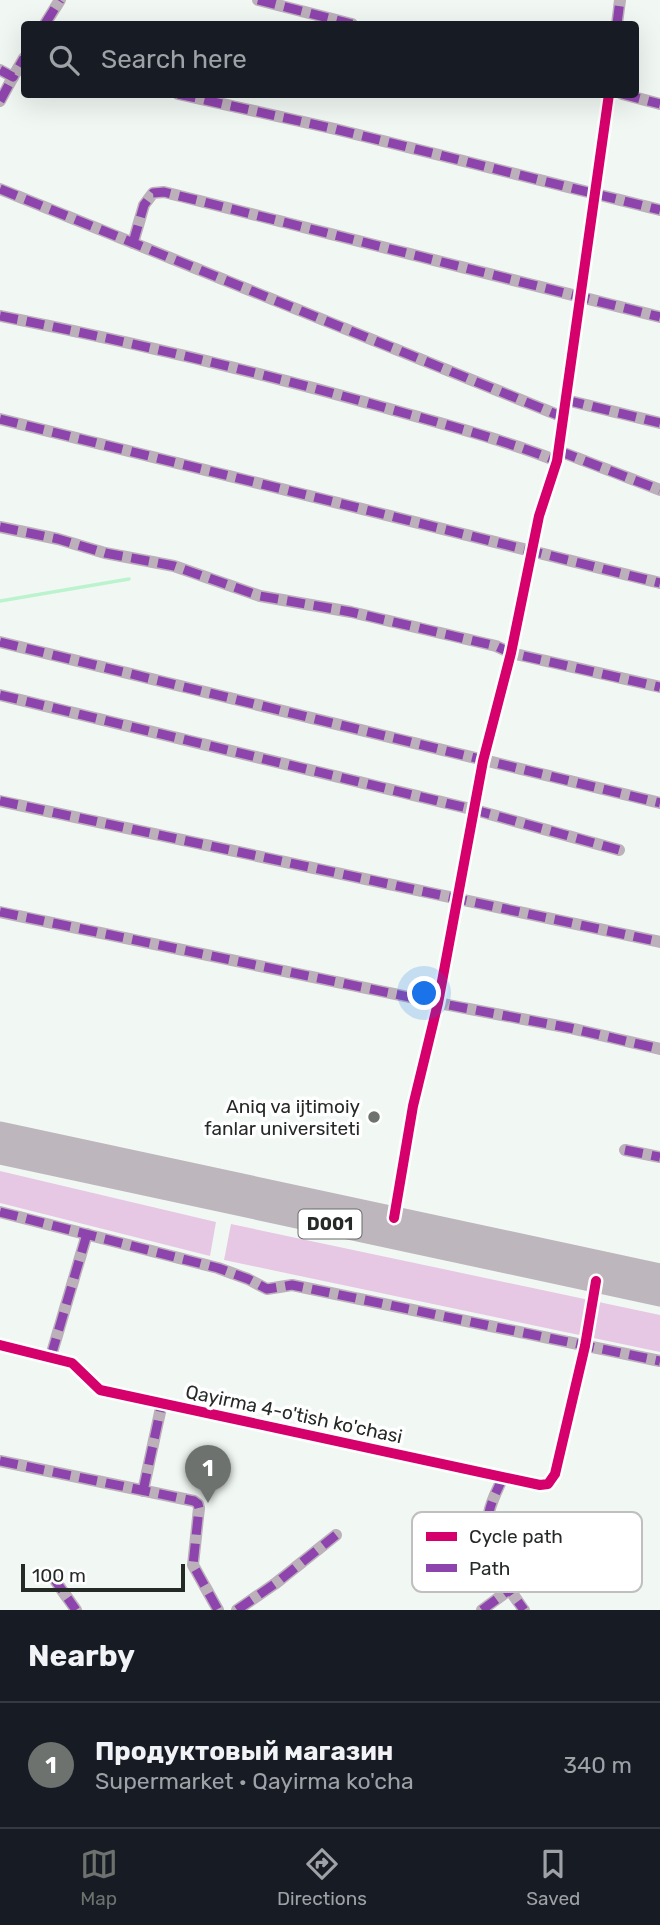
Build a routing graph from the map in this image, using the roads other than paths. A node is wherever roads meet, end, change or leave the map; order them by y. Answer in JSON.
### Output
{"nodes":[{"id":1,"x":60,"y":0,"type":"edge"},
{"id":2,"x":258,"y":0,"type":"edge"},
{"id":3,"x":620,"y":0,"type":"edge"},
{"id":4,"x":47,"y":21,"type":"edge"},
{"id":5,"x":340,"y":21,"type":"edge"},
{"id":6,"x":617,"y":21,"type":"edge"},
{"id":7,"x":21,"y":63,"type":"edge"},
{"id":8,"x":0,"y":71,"type":"edge"},
{"id":9,"x":13,"y":77,"type":"junction"},
{"id":10,"x":196,"y":98,"type":"edge"},
{"id":11,"x":608,"y":98,"type":"edge"},
{"id":12,"x":637,"y":98,"type":"edge"},
{"id":13,"x":0,"y":101,"type":"edge"},
{"id":14,"x":660,"y":104,"type":"edge"},
{"id":15,"x":0,"y":189,"type":"edge"},
{"id":16,"x":595,"y":194,"type":"junction"},
{"id":17,"x":660,"y":210,"type":"edge"},
{"id":18,"x":133,"y":243,"type":"junction"},
{"id":19,"x":580,"y":297,"type":"junction"},
{"id":20,"x":0,"y":316,"type":"edge"},
{"id":21,"x":660,"y":317,"type":"edge"},
{"id":22,"x":566,"y":400,"type":"junction"},
{"id":23,"x":563,"y":416,"type":"junction"},
{"id":24,"x":0,"y":419,"type":"edge"},
{"id":25,"x":660,"y":423,"type":"edge"},
{"id":26,"x":558,"y":456,"type":"junction"},
{"id":27,"x":660,"y":490,"type":"edge"},
{"id":28,"x":0,"y":527,"type":"edge"},
{"id":29,"x":531,"y":552,"type":"junction"},
{"id":30,"x":660,"y":583,"type":"edge"},
{"id":31,"x":0,"y":642,"type":"edge"},
{"id":32,"x":511,"y":653,"type":"junction"},
{"id":33,"x":660,"y":687,"type":"edge"},
{"id":34,"x":0,"y":695,"type":"edge"},
{"id":35,"x":483,"y":761,"type":"junction"},
{"id":36,"x":0,"y":801,"type":"edge"},
{"id":37,"x":660,"y":803,"type":"edge"},
{"id":38,"x":475,"y":810,"type":"junction"},
{"id":39,"x":620,"y":850,"type":"dead end"},
{"id":40,"x":457,"y":900,"type":"junction"},
{"id":41,"x":0,"y":912,"type":"edge"},
{"id":42,"x":660,"y":942,"type":"edge"},
{"id":43,"x":438,"y":1003,"type":"junction"},
{"id":44,"x":660,"y":1049,"type":"edge"},
{"id":45,"x":0,"y":1133,"type":"edge"},
{"id":46,"x":625,"y":1150,"type":"dead end"},
{"id":47,"x":0,"y":1153,"type":"edge"},
{"id":48,"x":660,"y":1157,"type":"edge"},
{"id":49,"x":0,"y":1212,"type":"edge"},
{"id":50,"x":394,"y":1218,"type":"junction"},
{"id":51,"x":87,"y":1234,"type":"junction"},
{"id":52,"x":660,"y":1275,"type":"edge"},
{"id":53,"x":596,"y":1282,"type":"junction"},
{"id":54,"x":660,"y":1295,"type":"edge"},
{"id":55,"x":0,"y":1345,"type":"edge"},
{"id":56,"x":585,"y":1346,"type":"junction"},
{"id":57,"x":51,"y":1356,"type":"junction"},
{"id":58,"x":660,"y":1361,"type":"edge"},
{"id":59,"x":162,"y":1403,"type":"junction"},
{"id":60,"x":0,"y":1461,"type":"edge"},
{"id":61,"x":503,"y":1477,"type":"junction"},
{"id":62,"x":143,"y":1491,"type":"junction"},
{"id":63,"x":489,"y":1512,"type":"edge"},
{"id":64,"x":336,"y":1535,"type":"dead end"},
{"id":65,"x":52,"y":1576,"type":"dead end"},
{"id":66,"x":506,"y":1592,"type":"edge"},
{"id":67,"x":510,"y":1592,"type":"edge"},
{"id":68,"x":76,"y":1610,"type":"edge"},
{"id":69,"x":218,"y":1610,"type":"edge"},
{"id":70,"x":237,"y":1610,"type":"edge"},
{"id":71,"x":482,"y":1610,"type":"edge"},
{"id":72,"x":524,"y":1610,"type":"edge"}],
"edges":[{"from":1,"to":4,"type":"street"},
{"from":2,"to":5,"type":"street"},
{"from":3,"to":6,"type":"street"},
{"from":7,"to":9,"type":"street"},
{"from":8,"to":9,"type":"street"},
{"from":9,"to":13,"type":"street"},
{"from":10,"to":16,"type":"street"},
{"from":11,"to":16,"type":"street"},
{"from":12,"to":14,"type":"street"},
{"from":15,"to":18,"type":"street"},
{"from":16,"to":17,"type":"street"},
{"from":16,"to":19,"type":"street"},
{"from":18,"to":19,"type":"street"},
{"from":18,"to":23,"type":"street"},
{"from":19,"to":21,"type":"street"},
{"from":19,"to":22,"type":"street"},
{"from":20,"to":26,"type":"street"},
{"from":22,"to":23,"type":"street"},
{"from":22,"to":25,"type":"street"},
{"from":23,"to":26,"type":"street"},
{"from":24,"to":29,"type":"street"},
{"from":26,"to":27,"type":"street"},
{"from":26,"to":29,"type":"street"},
{"from":28,"to":32,"type":"street"},
{"from":29,"to":30,"type":"street"},
{"from":29,"to":32,"type":"street"},
{"from":31,"to":35,"type":"street"},
{"from":32,"to":33,"type":"street"},
{"from":32,"to":35,"type":"street"},
{"from":34,"to":38,"type":"street"},
{"from":35,"to":37,"type":"street"},
{"from":35,"to":38,"type":"street"},
{"from":36,"to":40,"type":"street"},
{"from":38,"to":39,"type":"street"},
{"from":38,"to":40,"type":"street"},
{"from":40,"to":42,"type":"street"},
{"from":40,"to":43,"type":"street"},
{"from":41,"to":43,"type":"street"},
{"from":43,"to":44,"type":"street"},
{"from":43,"to":50,"type":"street"},
{"from":45,"to":50,"type":"highway","number":"D001"},
{"from":46,"to":48,"type":"street"},
{"from":47,"to":53,"type":"highway","number":"D001"},
{"from":49,"to":51,"type":"street"},
{"from":50,"to":52,"type":"highway","number":"D001"},
{"from":51,"to":56,"type":"street"},
{"from":51,"to":57,"type":"street"},
{"from":53,"to":54,"type":"highway","number":"D001"},
{"from":53,"to":56,"type":"street"},
{"from":55,"to":57,"type":"street","name":"Qayirma 4-o'tish ko'chasi"},
{"from":56,"to":58,"type":"street"},
{"from":56,"to":61,"type":"street","name":"Qayirma 4-o'tish ko'chasi"},
{"from":57,"to":59,"type":"street","name":"Qayirma 4-o'tish ko'chasi"},
{"from":59,"to":61,"type":"street","name":"Qayirma 4-o'tish ko'chasi"},
{"from":59,"to":62,"type":"street"},
{"from":60,"to":62,"type":"street"},
{"from":61,"to":63,"type":"street"},
{"from":62,"to":69,"type":"street"},
{"from":64,"to":70,"type":"street"},
{"from":65,"to":68,"type":"street"},
{"from":66,"to":71,"type":"street"},
{"from":67,"to":72,"type":"street"}]}
